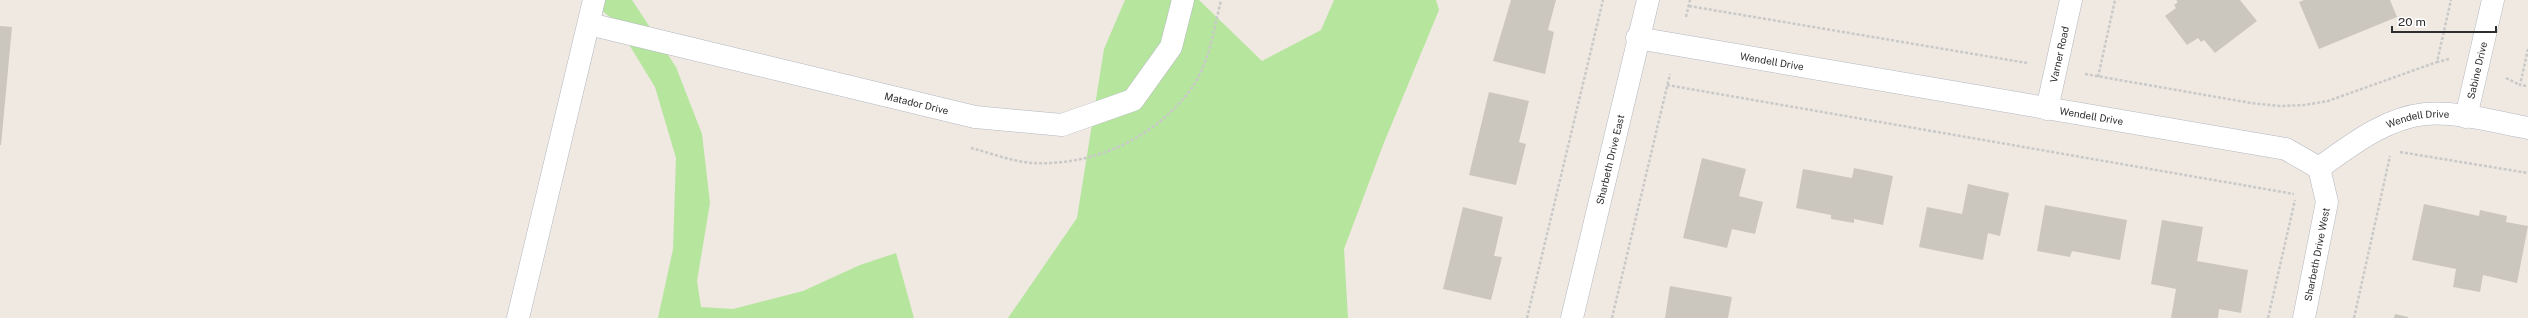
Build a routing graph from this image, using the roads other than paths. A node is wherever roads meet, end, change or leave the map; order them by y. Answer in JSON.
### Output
{"nodes":[{"id":1,"x":594,"y":0,"type":"edge"},
{"id":2,"x":1183,"y":0,"type":"edge"},
{"id":3,"x":1648,"y":0,"type":"edge"},
{"id":4,"x":2071,"y":0,"type":"edge"},
{"id":5,"x":2493,"y":0,"type":"edge"},
{"id":6,"x":589,"y":24,"type":"junction"},
{"id":7,"x":1637,"y":38,"type":"junction"},
{"id":8,"x":2047,"y":109,"type":"junction"},
{"id":9,"x":2466,"y":117,"type":"junction"},
{"id":10,"x":2528,"y":128,"type":"edge"},
{"id":11,"x":2319,"y":168,"type":"junction"},
{"id":12,"x":518,"y":318,"type":"edge"},
{"id":13,"x":1572,"y":318,"type":"edge"},
{"id":14,"x":2304,"y":318,"type":"edge"}],
"edges":[{"from":1,"to":6,"type":"street"},
{"from":2,"to":6,"type":"street","name":"Matador Drive"},
{"from":3,"to":7,"type":"street","name":"Sharbeth Drive East"},
{"from":4,"to":8,"type":"street","name":"Varner Road"},
{"from":5,"to":9,"type":"street","name":"Sabine Drive"},
{"from":6,"to":12,"type":"street"},
{"from":7,"to":8,"type":"street","name":"Wendell Drive"},
{"from":7,"to":13,"type":"street","name":"Sharbeth Drive East"},
{"from":8,"to":11,"type":"street","name":"Wendell Drive"},
{"from":9,"to":10,"type":"street","name":"Wendell Drive"},
{"from":9,"to":11,"type":"street","name":"Wendell Drive"},
{"from":11,"to":14,"type":"street","name":"Sharbeth Drive West"}]}
